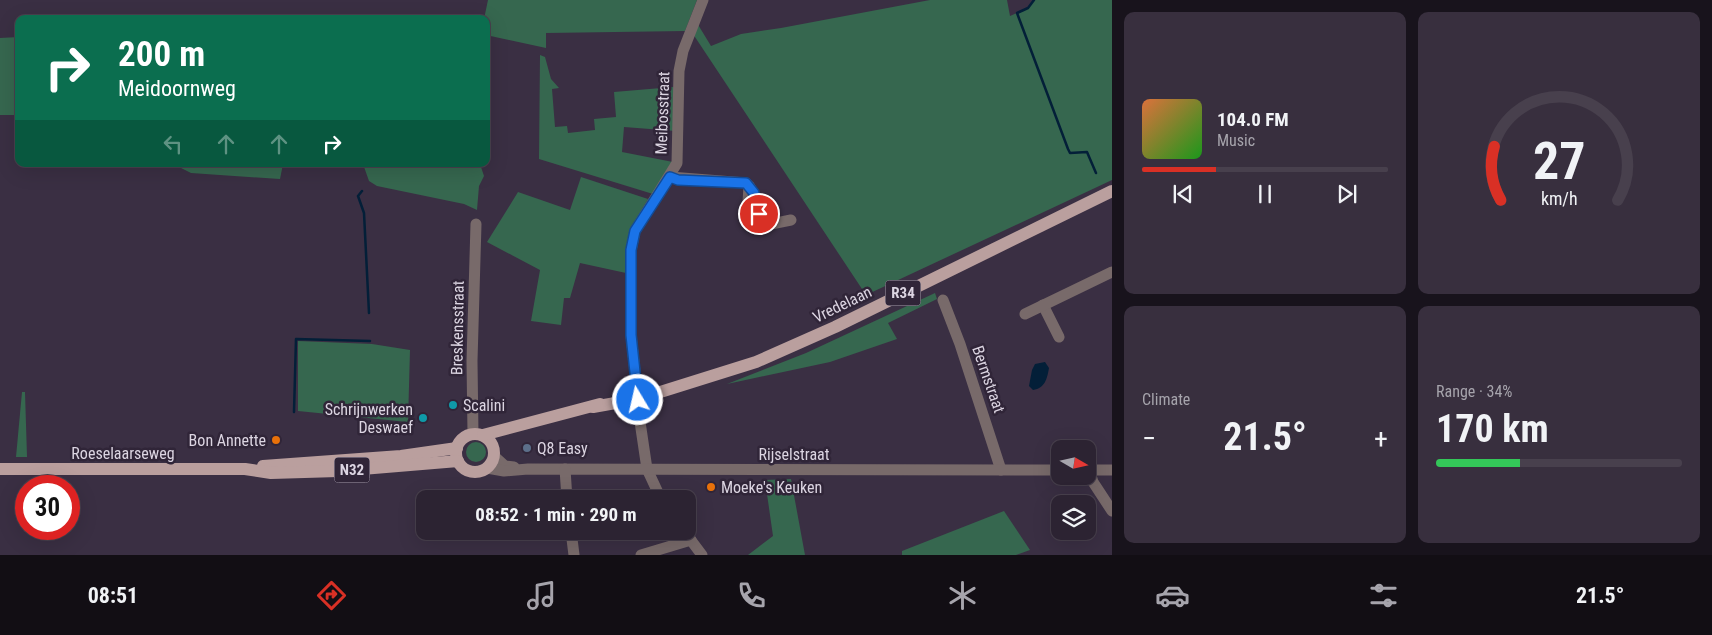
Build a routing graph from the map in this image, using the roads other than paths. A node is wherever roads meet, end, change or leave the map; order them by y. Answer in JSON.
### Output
{"nodes":[{"id":1,"x":703,"y":0,"type":"edge"},
{"id":2,"x":670,"y":177,"type":"junction"},
{"id":3,"x":1112,"y":191,"type":"edge"},
{"id":4,"x":791,"y":220,"type":"dead end"},
{"id":5,"x":476,"y":224,"type":"dead end"},
{"id":6,"x":1112,"y":272,"type":"edge"},
{"id":7,"x":943,"y":300,"type":"dead end"},
{"id":8,"x":1043,"y":305,"type":"junction"},
{"id":9,"x":1025,"y":314,"type":"dead end"},
{"id":10,"x":1059,"y":337,"type":"dead end"},
{"id":11,"x":637,"y":396,"type":"junction"},
{"id":12,"x":639,"y":415,"type":"dead end"},
{"id":13,"x":517,"y":426,"type":"junction"},
{"id":14,"x":478,"y":434,"type":"junction"},
{"id":15,"x":457,"y":448,"type":"junction"},
{"id":16,"x":494,"y":452,"type":"junction"},
{"id":17,"x":458,"y":461,"type":"junction"},
{"id":18,"x":487,"y":468,"type":"junction"},
{"id":19,"x":0,"y":469,"type":"edge"},
{"id":20,"x":245,"y":469,"type":"junction"},
{"id":21,"x":528,"y":469,"type":"junction"},
{"id":22,"x":647,"y":469,"type":"junction"},
{"id":23,"x":566,"y":470,"type":"junction"},
{"id":24,"x":1001,"y":470,"type":"junction"},
{"id":25,"x":1051,"y":470,"type":"edge"},
{"id":26,"x":1096,"y":470,"type":"edge"},
{"id":27,"x":1112,"y":470,"type":"edge"},
{"id":28,"x":1094,"y":485,"type":"edge"},
{"id":29,"x":567,"y":490,"type":"edge"},
{"id":30,"x":657,"y":490,"type":"edge"},
{"id":31,"x":1112,"y":511,"type":"edge"},
{"id":32,"x":572,"y":540,"type":"edge"},
{"id":33,"x":678,"y":540,"type":"edge"},
{"id":34,"x":691,"y":540,"type":"edge"},
{"id":35,"x":574,"y":555,"type":"edge"},
{"id":36,"x":642,"y":555,"type":"edge"},
{"id":37,"x":702,"y":555,"type":"edge"}],
"edges":[{"from":1,"to":2,"type":"street","name":"Meibosstraat"},
{"from":2,"to":4,"type":"street"},
{"from":2,"to":11,"type":"street","name":"Meibosstraat"},
{"from":3,"to":11,"type":"main road","name":"Vredelaan","number":"R34"},
{"from":5,"to":14,"type":"street","name":"Breskensstraat"},
{"from":6,"to":8,"type":"street"},
{"from":7,"to":24,"type":"street","name":"Bermstraat"},
{"from":8,"to":9,"type":"street"},
{"from":8,"to":10,"type":"street"},
{"from":11,"to":13,"type":"main road","name":"Vredelaan","number":"R34"},
{"from":12,"to":22,"type":"street"},
{"from":13,"to":14,"type":"main road","name":"Vredelaan","number":"R34"},
{"from":13,"to":16,"type":"main road"},
{"from":14,"to":15,"type":"main road"},
{"from":14,"to":16,"type":"main road","number":"N32"},
{"from":15,"to":17,"type":"main road"},
{"from":15,"to":20,"type":"main road","name":"Roeselaarseweg","number":"N32"},
{"from":16,"to":18,"type":"main road"},
{"from":16,"to":21,"type":"street","name":"Rijselstraat","number":"N32"},
{"from":17,"to":18,"type":"main road","number":"N32"},
{"from":17,"to":20,"type":"main road","name":"Roeselaarseweg","number":"N32"},
{"from":18,"to":21,"type":"street","name":"Rijselstraat","number":"N32"},
{"from":19,"to":20,"type":"main road","name":"Roeselaarseweg","number":"N32"},
{"from":21,"to":23,"type":"street","name":"Rijselstraat","number":"N32"},
{"from":22,"to":23,"type":"street","name":"Rijselstraat","number":"N32"},
{"from":22,"to":24,"type":"street","name":"Rijselstraat","number":"N32"},
{"from":22,"to":30,"type":"street"},
{"from":23,"to":29,"type":"street"},
{"from":24,"to":25,"type":"street","name":"Rijselstraat","number":"N32"},
{"from":26,"to":27,"type":"street"},
{"from":28,"to":31,"type":"street"},
{"from":32,"to":35,"type":"street"},
{"from":33,"to":36,"type":"street"},
{"from":34,"to":37,"type":"street"}]}
